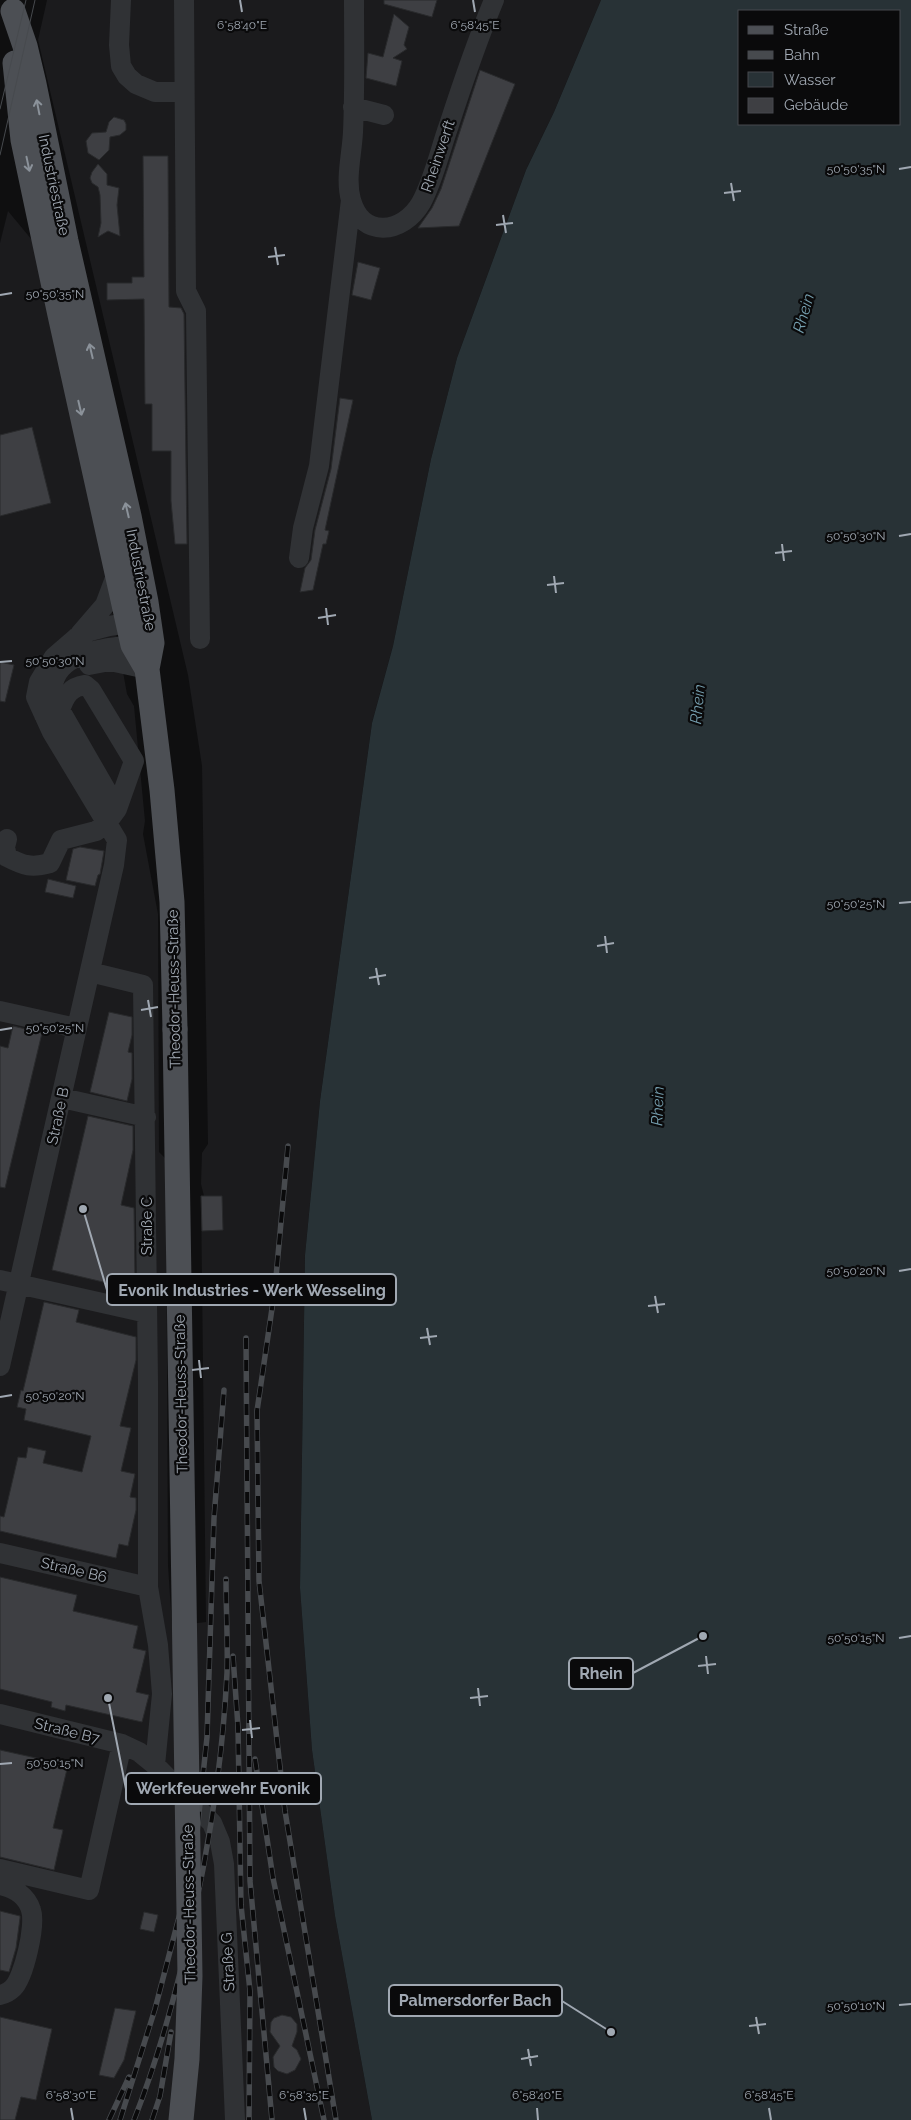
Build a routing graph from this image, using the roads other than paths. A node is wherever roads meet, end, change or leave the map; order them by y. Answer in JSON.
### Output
{"nodes":[{"id":1,"x":121,"y":0,"type":"edge"},
{"id":2,"x":184,"y":0,"type":"edge"},
{"id":3,"x":354,"y":0,"type":"edge"},
{"id":4,"x":494,"y":0,"type":"edge"},
{"id":5,"x":12,"y":6,"type":"edge"},
{"id":6,"x":184,"y":92,"type":"junction"},
{"id":7,"x":353,"y":107,"type":"junction"},
{"id":8,"x":384,"y":115,"type":"dead end"},
{"id":9,"x":351,"y":200,"type":"junction"},
{"id":10,"x":299,"y":558,"type":"dead end"},
{"id":11,"x":117,"y":573,"type":"junction"},
{"id":12,"x":141,"y":633,"type":"junction"},
{"id":13,"x":76,"y":638,"type":"junction"},
{"id":14,"x":200,"y":639,"type":"dead end"},
{"id":15,"x":147,"y":669,"type":"junction"},
{"id":16,"x":51,"y":695,"type":"junction"},
{"id":17,"x":44,"y":715,"type":"junction"},
{"id":18,"x":112,"y":816,"type":"junction"},
{"id":19,"x":7,"y":840,"type":"dead end"},
{"id":20,"x":90,"y":972,"type":"junction"},
{"id":21,"x":0,"y":1011,"type":"edge"},
{"id":22,"x":76,"y":1028,"type":"junction"},
{"id":23,"x":62,"y":1098,"type":"junction"},
{"id":24,"x":146,"y":1117,"type":"junction"},
{"id":25,"x":0,"y":1280,"type":"edge"},
{"id":26,"x":20,"y":1284,"type":"junction"},
{"id":27,"x":148,"y":1313,"type":"junction"},
{"id":28,"x":0,"y":1366,"type":"edge"},
{"id":29,"x":0,"y":1553,"type":"edge"},
{"id":30,"x":148,"y":1587,"type":"junction"},
{"id":31,"x":0,"y":1714,"type":"edge"},
{"id":32,"x":122,"y":1744,"type":"junction"},
{"id":33,"x":155,"y":1765,"type":"junction"},
{"id":34,"x":200,"y":1810,"type":"joint"},
{"id":35,"x":0,"y":1869,"type":"edge"},
{"id":36,"x":0,"y":1885,"type":"edge"},
{"id":37,"x":0,"y":1995,"type":"edge"},
{"id":38,"x":181,"y":2120,"type":"edge"},
{"id":39,"x":235,"y":2120,"type":"edge"}],
"edges":[{"from":1,"to":6,"type":"lane"},
{"from":2,"to":6,"type":"lane"},
{"from":3,"to":7,"type":"lane","name":"Rheinwerft"},
{"from":4,"to":9,"type":"lane","name":"Rheinwerft"},
{"from":5,"to":11,"type":"main road","name":"Industriestraße","one_way":true},
{"from":12,"to":5,"type":"main road","name":"Industriestraße","one_way":true},
{"from":6,"to":14,"type":"lane"},
{"from":7,"to":8,"type":"lane"},
{"from":7,"to":9,"type":"lane","name":"Rheinwerft"},
{"from":9,"to":10,"type":"lane"},
{"from":11,"to":12,"type":"main road","name":"Industriestraße"},
{"from":11,"to":13,"type":"lane"},
{"from":12,"to":13,"type":"lane"},
{"from":12,"to":15,"type":"main road","name":"Industriestraße"},
{"from":12,"to":16,"type":"lane"},
{"from":13,"to":17,"type":"lane"},
{"from":15,"to":16,"type":"lane"},
{"from":15,"to":38,"type":"main road","name":"Theodor-Heuss-Straße","bridge":true},
{"from":16,"to":17,"type":"lane"},
{"from":17,"to":18,"type":"lane"},
{"from":18,"to":18,"type":"lane"},
{"from":18,"to":19,"type":"lane"},
{"from":18,"to":20,"type":"lane","name":"Straße B"},
{"from":20,"to":22,"type":"lane","name":"Straße B"},
{"from":20,"to":24,"type":"lane","name":"Straße C"},
{"from":21,"to":22,"type":"lane"},
{"from":22,"to":23,"type":"lane","name":"Straße B"},
{"from":23,"to":24,"type":"lane"},
{"from":23,"to":26,"type":"lane","name":"Straße B"},
{"from":24,"to":27,"type":"lane","name":"Straße C"},
{"from":25,"to":26,"type":"lane"},
{"from":26,"to":27,"type":"lane"},
{"from":26,"to":28,"type":"lane","name":"Straße B"},
{"from":27,"to":30,"type":"lane","name":"Straße C"},
{"from":29,"to":30,"type":"lane","name":"Straße B6"},
{"from":30,"to":33,"type":"lane","name":"Straße C"},
{"from":31,"to":32,"type":"lane","name":"Straße B7"},
{"from":32,"to":33,"type":"lane","name":"Straße B7"},
{"from":32,"to":35,"type":"lane"},
{"from":33,"to":34,"type":"lane","name":"Straße B7"},
{"from":34,"to":39,"type":"lane","name":"Straße G"},
{"from":36,"to":37,"type":"lane"}]}
